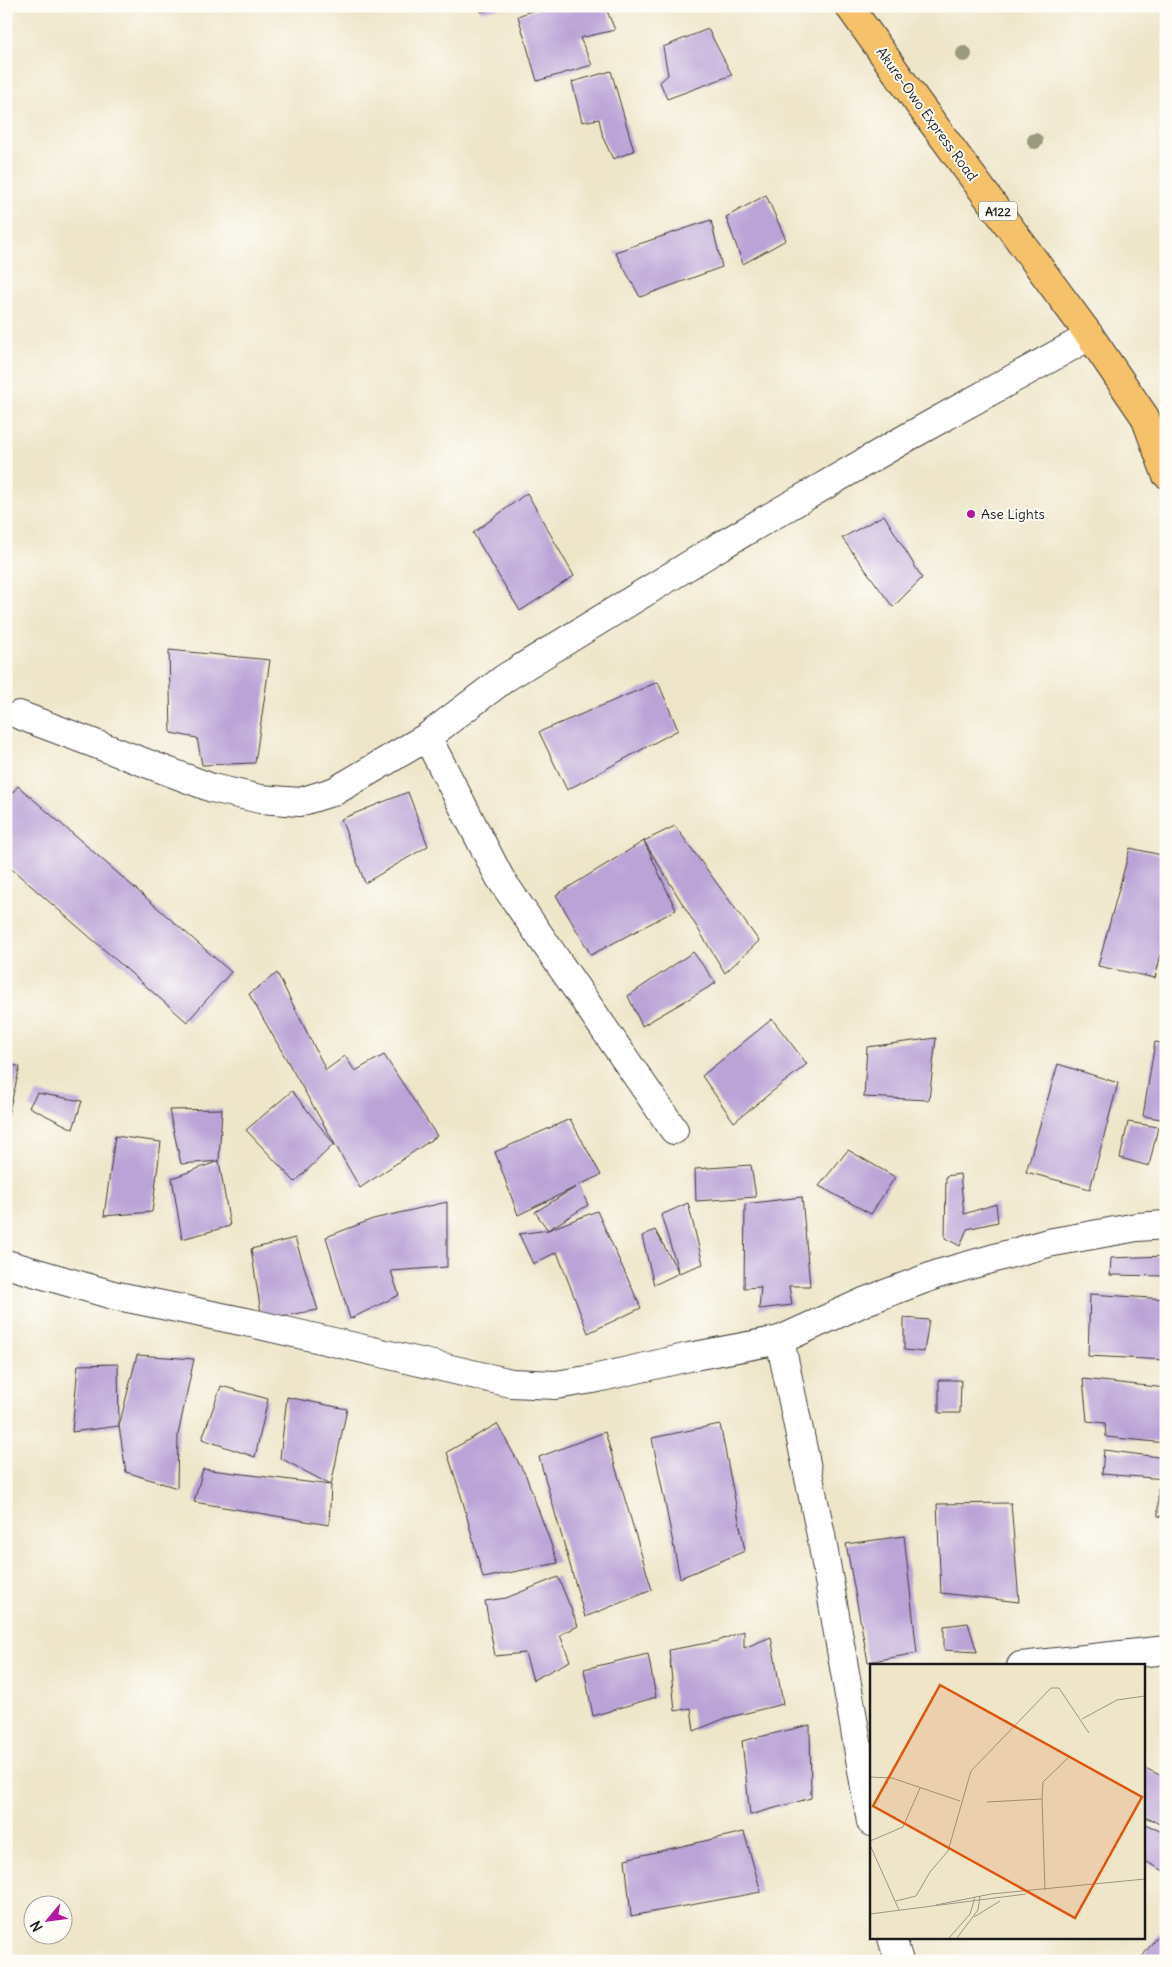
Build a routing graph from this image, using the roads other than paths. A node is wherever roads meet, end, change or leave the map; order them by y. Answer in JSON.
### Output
{"nodes":[{"id":1,"x":849,"y":6,"type":"edge"},
{"id":2,"x":1090,"y":336,"type":"junction"},
{"id":3,"x":1145,"y":417,"type":"junction"},
{"id":4,"x":1166,"y":435,"type":"edge"},
{"id":5,"x":1166,"y":474,"type":"edge"},
{"id":6,"x":19,"y":715,"type":"dead end"},
{"id":7,"x":427,"y":737,"type":"junction"},
{"id":8,"x":674,"y":1130,"type":"dead end"},
{"id":9,"x":1166,"y":1225,"type":"edge"},
{"id":10,"x":6,"y":1264,"type":"edge"},
{"id":11,"x":780,"y":1340,"type":"junction"},
{"id":12,"x":1166,"y":1650,"type":"edge"},
{"id":13,"x":1039,"y":1664,"type":"edge"},
{"id":14,"x":859,"y":1691,"type":"edge"},
{"id":15,"x":870,"y":1811,"type":"edge"},
{"id":16,"x":893,"y":1940,"type":"edge"},
{"id":17,"x":899,"y":1961,"type":"edge"}],
"edges":[{"from":1,"to":2,"type":"highway","name":"Akure-Owo Express Road","number":"A122"},
{"from":2,"to":3,"type":"highway","name":"Akure-Owo Express Road","number":"A122"},
{"from":2,"to":7,"type":"street"},
{"from":3,"to":4,"type":"highway","name":"Akure-Owo Express Road","number":"A122"},
{"from":3,"to":5,"type":"highway","name":"Akure-Owo Express Road","number":"A122"},
{"from":6,"to":7,"type":"street"},
{"from":7,"to":8,"type":"street"},
{"from":9,"to":11,"type":"street"},
{"from":10,"to":11,"type":"street"},
{"from":11,"to":14,"type":"street"},
{"from":12,"to":13,"type":"street"},
{"from":14,"to":15,"type":"street"},
{"from":16,"to":17,"type":"street"}]}
